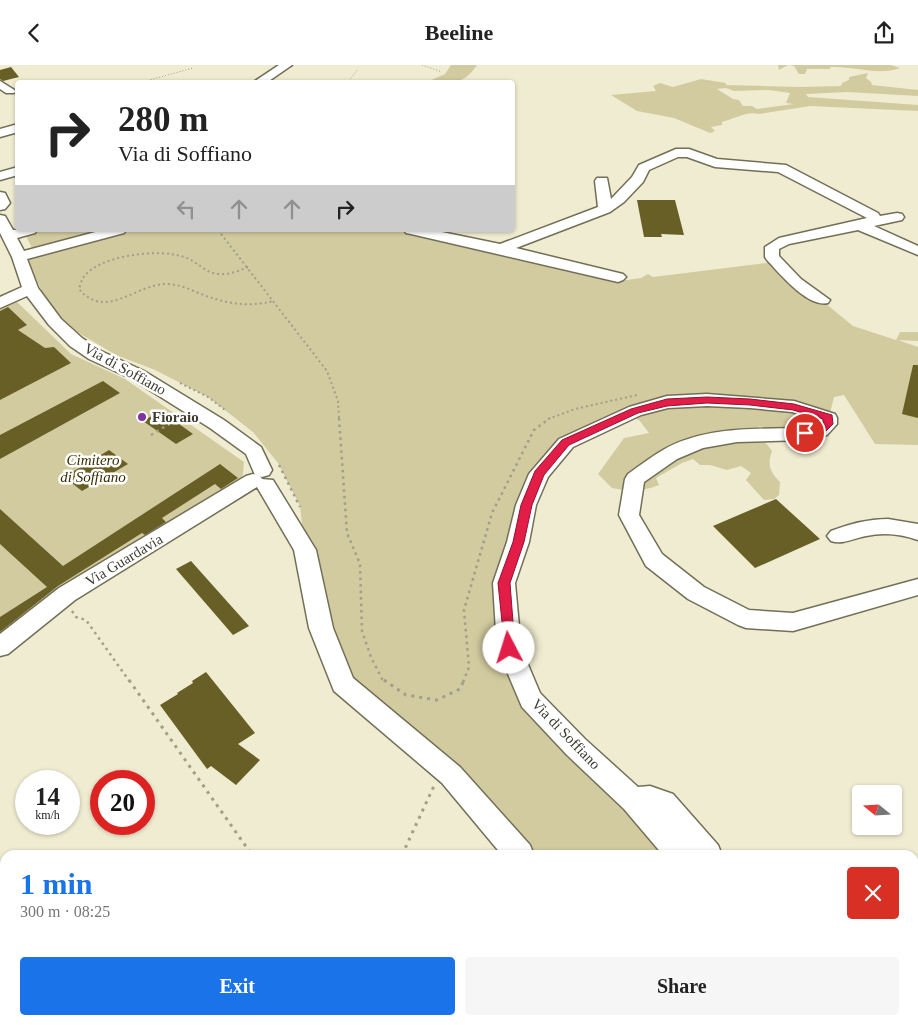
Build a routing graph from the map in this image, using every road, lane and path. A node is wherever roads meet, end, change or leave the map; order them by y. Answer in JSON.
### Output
{"nodes":[{"id":1,"x":287,"y":65,"type":"edge"},
{"id":2,"x":422,"y":65,"type":"edge"},
{"id":3,"x":193,"y":68,"type":"dead end"},
{"id":4,"x":358,"y":69,"type":"dead end"},
{"id":5,"x":442,"y":72,"type":"dead end"},
{"id":6,"x":149,"y":80,"type":"edge"},
{"id":7,"x":262,"y":80,"type":"edge"},
{"id":8,"x":349,"y":80,"type":"edge"},
{"id":9,"x":0,"y":84,"type":"edge"},
{"id":10,"x":10,"y":91,"type":"dead end"},
{"id":11,"x":15,"y":129,"type":"edge"},
{"id":12,"x":0,"y":133,"type":"edge"},
{"id":13,"x":15,"y":172,"type":"edge"},
{"id":14,"x":0,"y":176,"type":"edge"},
{"id":15,"x":602,"y":181,"type":"dead end"},
{"id":16,"x":0,"y":196,"type":"edge"},
{"id":17,"x":0,"y":206,"type":"edge"},
{"id":18,"x":606,"y":209,"type":"junction"},
{"id":19,"x":897,"y":217,"type":"dead end"},
{"id":20,"x":0,"y":219,"type":"edge"},
{"id":21,"x":875,"y":222,"type":"junction"},
{"id":22,"x":859,"y":225,"type":"junction"},
{"id":23,"x":23,"y":232,"type":"edge"},
{"id":24,"x":112,"y":232,"type":"edge"},
{"id":25,"x":220,"y":232,"type":"edge"},
{"id":26,"x":421,"y":232,"type":"edge"},
{"id":27,"x":9,"y":236,"type":"junction"},
{"id":28,"x":501,"y":249,"type":"junction"},
{"id":29,"x":918,"y":251,"type":"edge"},
{"id":30,"x":19,"y":257,"type":"junction"},
{"id":31,"x":248,"y":267,"type":"junction"},
{"id":32,"x":618,"y":277,"type":"dead end"},
{"id":33,"x":30,"y":289,"type":"junction"},
{"id":34,"x":822,"y":300,"type":"dead end"},
{"id":35,"x":274,"y":301,"type":"junction"},
{"id":36,"x":0,"y":303,"type":"edge"},
{"id":37,"x":641,"y":395,"type":"dead end"},
{"id":38,"x":181,"y":416,"type":"dead end"},
{"id":39,"x":151,"y":435,"type":"dead end"},
{"id":40,"x":261,"y":479,"type":"junction"},
{"id":41,"x":918,"y":531,"type":"edge"},
{"id":42,"x":838,"y":536,"type":"dead end"},
{"id":43,"x":918,"y":587,"type":"edge"},
{"id":44,"x":61,"y":599,"type":"junction"},
{"id":45,"x":0,"y":647,"type":"edge"},
{"id":46,"x":443,"y":768,"type":"junction"},
{"id":47,"x":633,"y":800,"type":"junction"},
{"id":48,"x":248,"y":850,"type":"edge"},
{"id":49,"x":404,"y":850,"type":"edge"},
{"id":50,"x":516,"y":850,"type":"edge"},
{"id":51,"x":677,"y":850,"type":"edge"},
{"id":52,"x":704,"y":850,"type":"edge"}],
"edges":[{"from":1,"to":7,"type":"street"},
{"from":2,"to":5,"type":"path"},
{"from":3,"to":6,"type":"path"},
{"from":4,"to":8,"type":"path"},
{"from":9,"to":10,"type":"street"},
{"from":11,"to":12,"type":"street"},
{"from":13,"to":14,"type":"street"},
{"from":15,"to":18,"type":"street"},
{"from":16,"to":17,"type":"street"},
{"from":18,"to":21,"type":"street"},
{"from":18,"to":28,"type":"street"},
{"from":19,"to":21,"type":"street"},
{"from":20,"to":27,"type":"street","name":"Via di Soffiano"},
{"from":21,"to":22,"type":"street"},
{"from":22,"to":29,"type":"street"},
{"from":22,"to":34,"type":"street"},
{"from":23,"to":27,"type":"street"},
{"from":24,"to":30,"type":"street"},
{"from":25,"to":31,"type":"path"},
{"from":26,"to":28,"type":"street"},
{"from":27,"to":30,"type":"street","name":"Via di Soffiano"},
{"from":28,"to":32,"type":"street"},
{"from":30,"to":33,"type":"street","name":"Via di Soffiano"},
{"from":31,"to":35,"type":"path"},
{"from":31,"to":35,"type":"path"},
{"from":33,"to":36,"type":"street"},
{"from":33,"to":40,"type":"street","name":"Via di Soffiano"},
{"from":35,"to":37,"type":"path"},
{"from":38,"to":39,"type":"path"},
{"from":40,"to":44,"type":"street","name":"Via Guardavia"},
{"from":40,"to":46,"type":"street","name":"Via di Soffiano"},
{"from":41,"to":42,"type":"street"},
{"from":43,"to":47,"type":"street","name":"Via di Soffiano"},
{"from":44,"to":45,"type":"street","name":"Via Guardavia"},
{"from":44,"to":48,"type":"path"},
{"from":46,"to":49,"type":"path"},
{"from":46,"to":50,"type":"street","name":"Via di Soffiano"},
{"from":47,"to":51,"type":"street","name":"Via di Soffiano"},
{"from":47,"to":52,"type":"street"}]}
